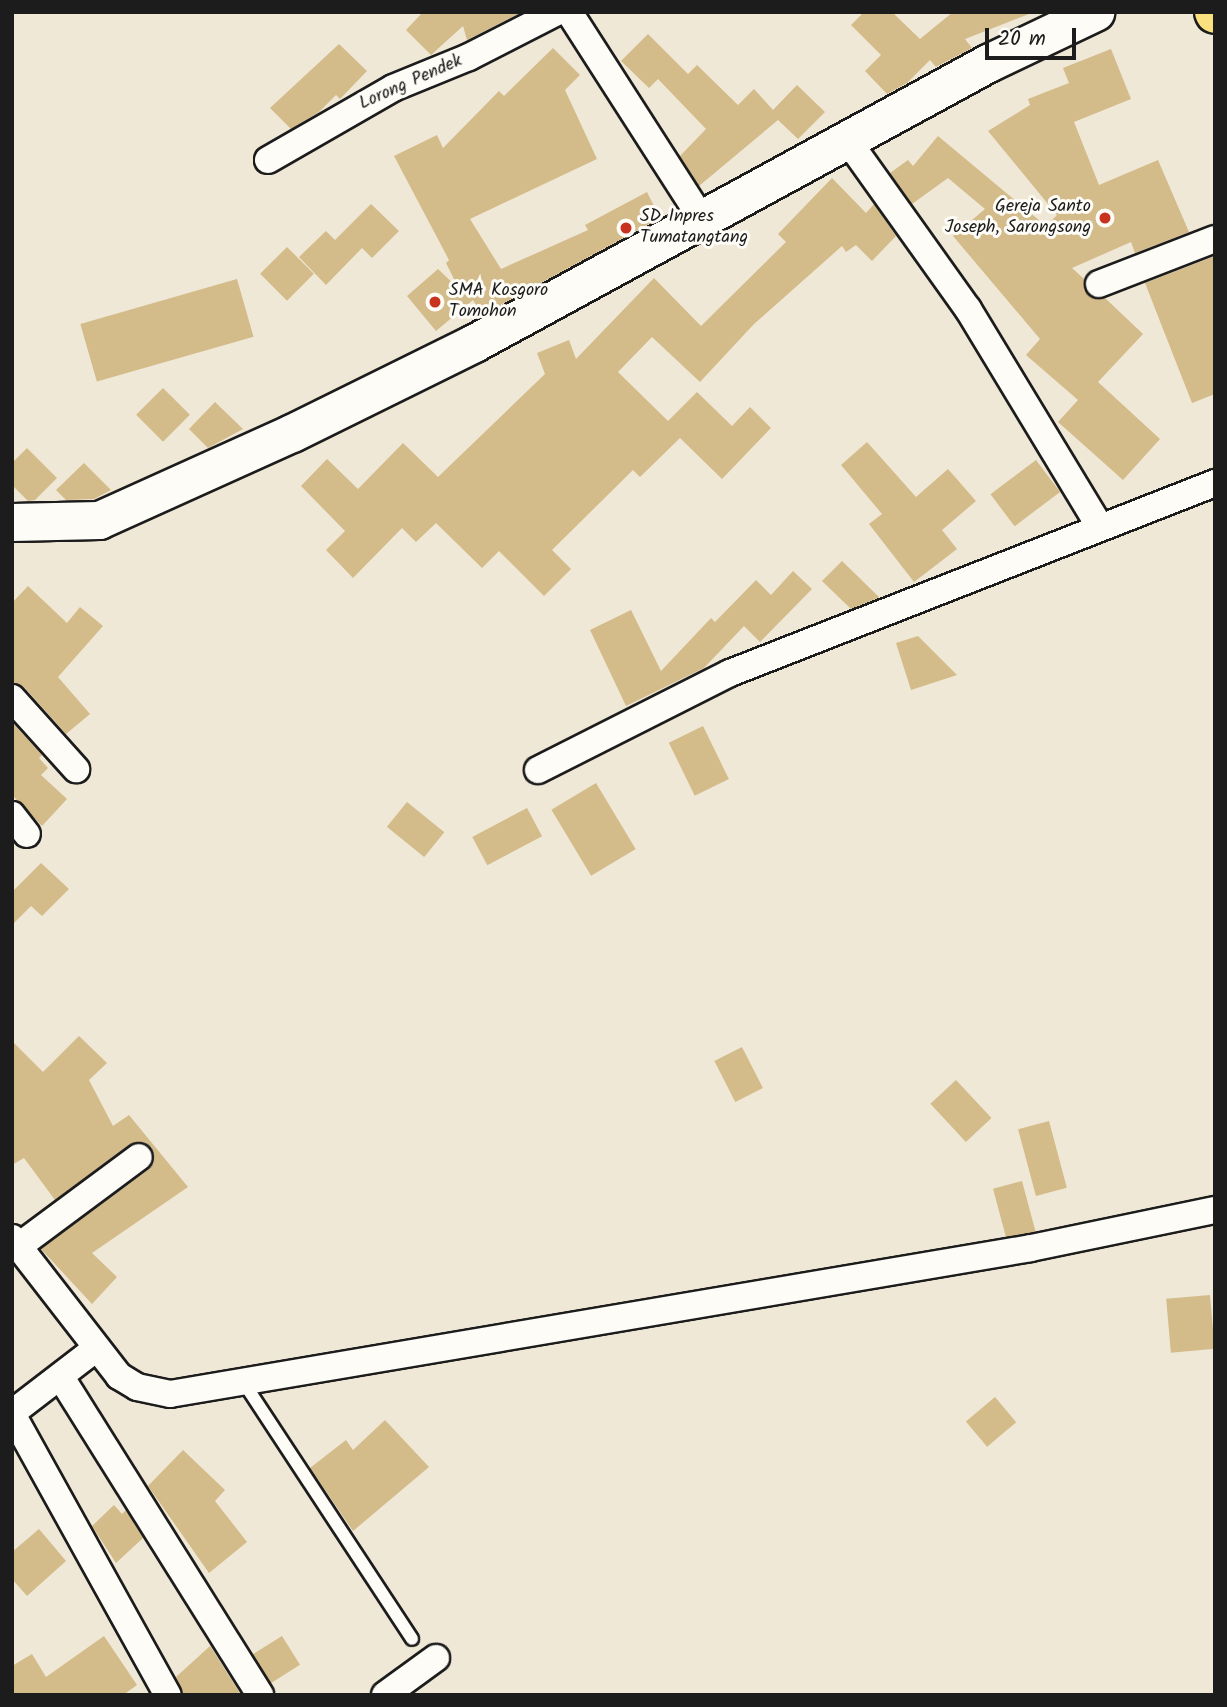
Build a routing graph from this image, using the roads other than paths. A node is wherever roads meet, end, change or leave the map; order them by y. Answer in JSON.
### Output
{"nodes":[{"id":1,"x":557,"y":12,"type":"edge"},
{"id":2,"x":569,"y":12,"type":"edge"},
{"id":3,"x":1095,"y":12,"type":"edge"},
{"id":4,"x":848,"y":141,"type":"junction"},
{"id":5,"x":268,"y":160,"type":"dead end"},
{"id":6,"x":702,"y":219,"type":"junction"},
{"id":7,"x":1215,"y":239,"type":"edge"},
{"id":8,"x":1100,"y":284,"type":"dead end"},
{"id":9,"x":1215,"y":483,"type":"edge"},
{"id":10,"x":12,"y":523,"type":"edge"},
{"id":11,"x":1100,"y":527,"type":"junction"},
{"id":12,"x":12,"y":698,"type":"edge"},
{"id":13,"x":76,"y":769,"type":"dead end"},
{"id":14,"x":538,"y":770,"type":"dead end"},
{"id":15,"x":139,"y":1157,"type":"dead end"},
{"id":16,"x":1215,"y":1210,"type":"edge"},
{"id":17,"x":16,"y":1242,"type":"edge"},
{"id":18,"x":94,"y":1350,"type":"junction"},
{"id":19,"x":62,"y":1378,"type":"junction"},
{"id":20,"x":244,"y":1383,"type":"junction"},
{"id":21,"x":12,"y":1414,"type":"edge"},
{"id":22,"x":412,"y":1639,"type":"dead end"},
{"id":23,"x":436,"y":1658,"type":"dead end"},
{"id":24,"x":168,"y":1695,"type":"edge"},
{"id":25,"x":260,"y":1695,"type":"edge"},
{"id":26,"x":385,"y":1695,"type":"edge"}],
"edges":[{"from":1,"to":5,"type":"street","name":"Lorong Pendek"},
{"from":2,"to":6,"type":"street"},
{"from":3,"to":4,"type":"street"},
{"from":4,"to":6,"type":"street"},
{"from":4,"to":11,"type":"street"},
{"from":6,"to":10,"type":"street"},
{"from":7,"to":8,"type":"street"},
{"from":9,"to":11,"type":"street"},
{"from":11,"to":14,"type":"street"},
{"from":12,"to":13,"type":"street"},
{"from":15,"to":17,"type":"street"},
{"from":16,"to":20,"type":"street"},
{"from":17,"to":18,"type":"street"},
{"from":18,"to":19,"type":"street"},
{"from":18,"to":20,"type":"street"},
{"from":19,"to":21,"type":"street"},
{"from":19,"to":25,"type":"street"},
{"from":20,"to":22,"type":"lane"},
{"from":21,"to":24,"type":"street"},
{"from":23,"to":26,"type":"street"}]}
